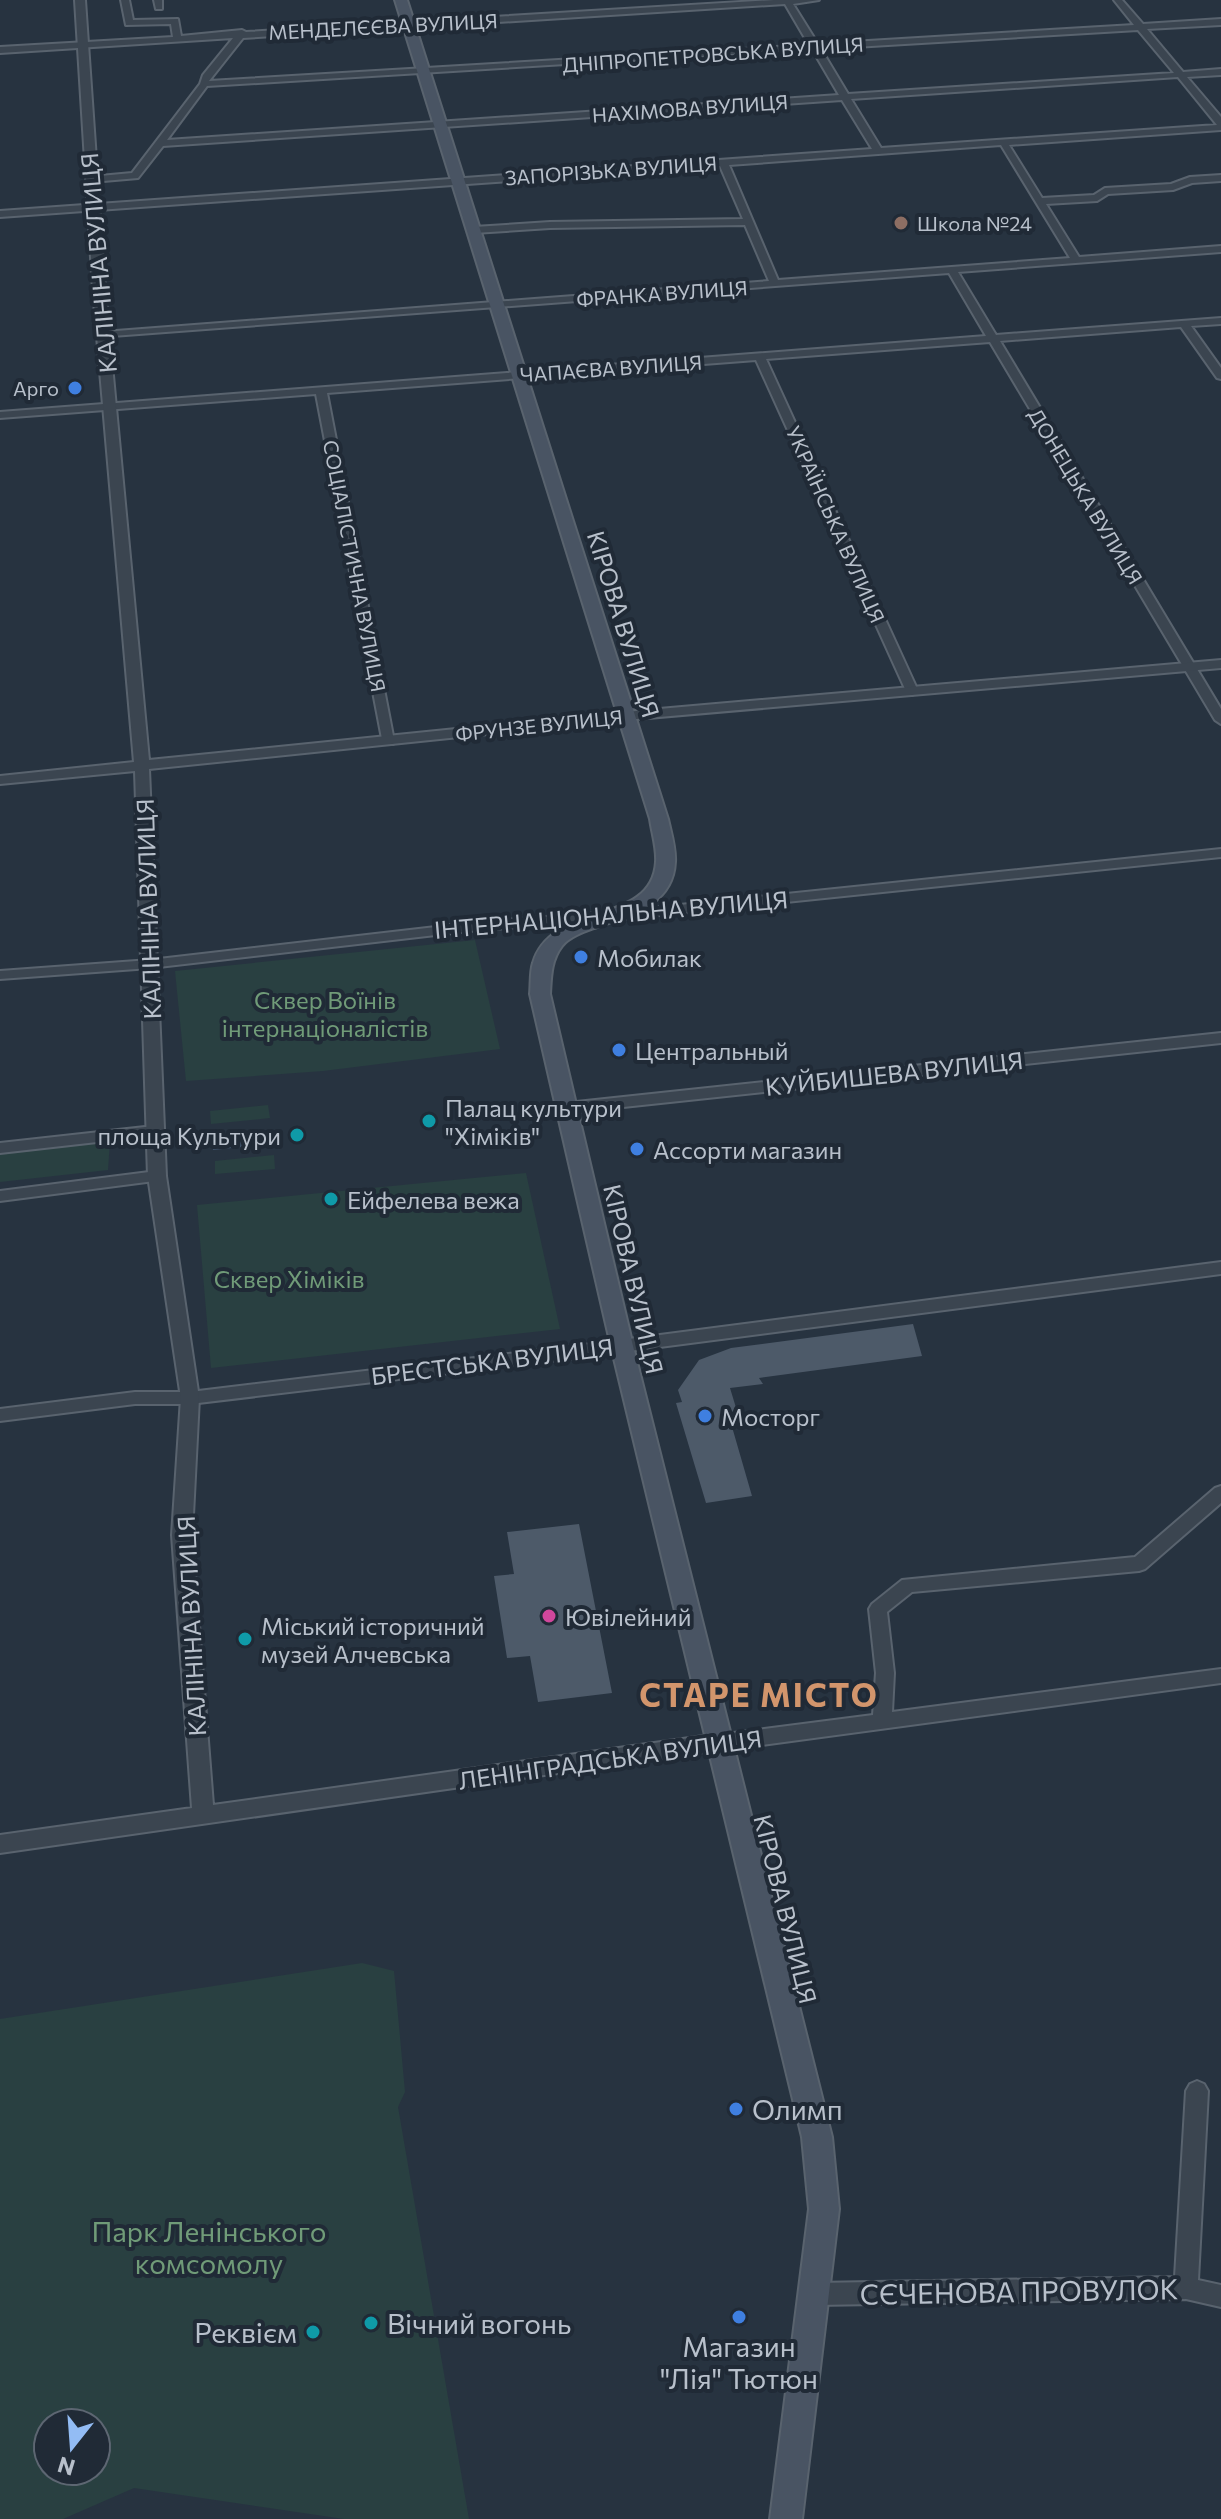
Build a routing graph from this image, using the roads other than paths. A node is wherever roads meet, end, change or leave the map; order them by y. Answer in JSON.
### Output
{"nodes":[{"id":1,"x":80,"y":0,"type":"edge"},
{"id":2,"x":125,"y":0,"type":"edge"},
{"id":3,"x":401,"y":0,"type":"edge"},
{"id":4,"x":815,"y":0,"type":"edge"},
{"id":5,"x":1118,"y":0,"type":"edge"},
{"id":6,"x":788,"y":1,"type":"edge"},
{"id":7,"x":1221,"y":22,"type":"edge"},
{"id":8,"x":408,"y":25,"type":"junction"},
{"id":9,"x":1140,"y":27,"type":"junction"},
{"id":10,"x":242,"y":33,"type":"junction"},
{"id":11,"x":177,"y":38,"type":"junction"},
{"id":12,"x":81,"y":46,"type":"junction"},
{"id":13,"x":815,"y":48,"type":"junction"},
{"id":14,"x":0,"y":50,"type":"edge"},
{"id":15,"x":1221,"y":72,"type":"edge"},
{"id":16,"x":425,"y":73,"type":"junction"},
{"id":17,"x":1182,"y":75,"type":"junction"},
{"id":18,"x":204,"y":84,"type":"junction"},
{"id":19,"x":847,"y":98,"type":"junction"},
{"id":20,"x":439,"y":124,"type":"junction"},
{"id":21,"x":1221,"y":125,"type":"edge"},
{"id":22,"x":1003,"y":142,"type":"junction"},
{"id":23,"x":160,"y":143,"type":"junction"},
{"id":24,"x":878,"y":152,"type":"junction"},
{"id":25,"x":723,"y":162,"type":"junction"},
{"id":26,"x":1221,"y":178,"type":"edge"},
{"id":27,"x":92,"y":179,"type":"junction"},
{"id":28,"x":456,"y":181,"type":"junction"},
{"id":29,"x":1042,"y":201,"type":"junction"},
{"id":30,"x":94,"y":209,"type":"junction"},
{"id":31,"x":0,"y":214,"type":"edge"},
{"id":32,"x":747,"y":222,"type":"junction"},
{"id":33,"x":474,"y":230,"type":"junction"},
{"id":34,"x":1221,"y":249,"type":"edge"},
{"id":35,"x":1076,"y":260,"type":"junction"},
{"id":36,"x":952,"y":270,"type":"junction"},
{"id":37,"x":775,"y":284,"type":"junction"},
{"id":38,"x":498,"y":305,"type":"junction"},
{"id":39,"x":1221,"y":321,"type":"edge"},
{"id":40,"x":1184,"y":324,"type":"junction"},
{"id":41,"x":103,"y":335,"type":"junction"},
{"id":42,"x":991,"y":339,"type":"junction"},
{"id":43,"x":760,"y":357,"type":"junction"},
{"id":44,"x":521,"y":375,"type":"junction"},
{"id":45,"x":1221,"y":376,"type":"edge"},
{"id":46,"x":321,"y":390,"type":"junction"},
{"id":47,"x":110,"y":407,"type":"junction"},
{"id":48,"x":0,"y":415,"type":"edge"},
{"id":49,"x":1221,"y":664,"type":"edge"},
{"id":50,"x":1190,"y":667,"type":"junction"},
{"id":51,"x":912,"y":691,"type":"junction"},
{"id":52,"x":625,"y":716,"type":"junction"},
{"id":53,"x":1221,"y":720,"type":"edge"},
{"id":54,"x":388,"y":741,"type":"junction"},
{"id":55,"x":142,"y":766,"type":"junction"},
{"id":56,"x":0,"y":780,"type":"edge"},
{"id":57,"x":1221,"y":853,"type":"edge"},
{"id":58,"x":612,"y":916,"type":"junction"},
{"id":59,"x":150,"y":964,"type":"junction"},
{"id":60,"x":0,"y":975,"type":"edge"},
{"id":61,"x":1221,"y":1038,"type":"edge"},
{"id":62,"x":567,"y":1108,"type":"junction"},
{"id":63,"x":154,"y":1131,"type":"junction"},
{"id":64,"x":0,"y":1148,"type":"edge"},
{"id":65,"x":157,"y":1176,"type":"junction"},
{"id":66,"x":0,"y":1196,"type":"edge"},
{"id":67,"x":1221,"y":1268,"type":"edge"},
{"id":68,"x":622,"y":1346,"type":"junction"},
{"id":69,"x":190,"y":1398,"type":"junction"},
{"id":70,"x":0,"y":1415,"type":"edge"},
{"id":71,"x":1221,"y":1493,"type":"edge"},
{"id":72,"x":1221,"y":1676,"type":"edge"},
{"id":73,"x":882,"y":1720,"type":"junction"},
{"id":74,"x":718,"y":1743,"type":"junction"},
{"id":75,"x":203,"y":1816,"type":"junction"},
{"id":76,"x":0,"y":1844,"type":"edge"},
{"id":77,"x":1197,"y":2091,"type":"dead end"},
{"id":78,"x":1186,"y":2288,"type":"junction"},
{"id":79,"x":815,"y":2294,"type":"junction"},
{"id":80,"x":1221,"y":2296,"type":"edge"},
{"id":81,"x":786,"y":2519,"type":"edge"}],
"edges":[{"from":1,"to":12,"type":"street","name":"КАЛІНІНА ВУЛИЦЯ"},
{"from":2,"to":11,"type":"street"},
{"from":3,"to":8,"type":"main road","name":"КІРОВА ВУЛИЦЯ"},
{"from":4,"to":6,"type":"street","name":"МЕНДЕЛЄЄВА ВУЛИЦЯ"},
{"from":5,"to":9,"type":"street"},
{"from":6,"to":8,"type":"street","name":"МЕНДЕЛЄЄВА ВУЛИЦЯ"},
{"from":6,"to":13,"type":"street"},
{"from":7,"to":9,"type":"street","name":"ДНІПРОПЕТРОВСЬКА ВУЛИЦЯ"},
{"from":8,"to":10,"type":"street","name":"МЕНДЕЛЄЄВА ВУЛИЦЯ"},
{"from":8,"to":16,"type":"main road","name":"КІРОВА ВУЛИЦЯ"},
{"from":9,"to":13,"type":"street","name":"ДНІПРОПЕТРОВСЬКА ВУЛИЦЯ"},
{"from":9,"to":17,"type":"street"},
{"from":10,"to":11,"type":"street","name":"МЕНДЕЛЄЄВА ВУЛИЦЯ"},
{"from":10,"to":18,"type":"street"},
{"from":11,"to":12,"type":"street","name":"МЕНДЕЛЄЄВА ВУЛИЦЯ"},
{"from":12,"to":14,"type":"street","name":"МЕНДЕЛЄЄВА ВУЛИЦЯ"},
{"from":12,"to":27,"type":"street","name":"КАЛІНІНА ВУЛИЦЯ"},
{"from":13,"to":16,"type":"street","name":"ДНІПРОПЕТРОВСЬКА ВУЛИЦЯ"},
{"from":13,"to":19,"type":"street"},
{"from":15,"to":17,"type":"street","name":"НАХІМОВА ВУЛИЦЯ"},
{"from":16,"to":18,"type":"street","name":"ДНІПРОПЕТРОВСЬКА ВУЛИЦЯ"},
{"from":16,"to":20,"type":"main road","name":"КІРОВА ВУЛИЦЯ"},
{"from":17,"to":19,"type":"street","name":"НАХІМОВА ВУЛИЦЯ"},
{"from":17,"to":21,"type":"street"},
{"from":18,"to":23,"type":"street"},
{"from":19,"to":20,"type":"street","name":"НАХІМОВА ВУЛИЦЯ"},
{"from":19,"to":24,"type":"street"},
{"from":20,"to":23,"type":"street","name":"НАХІМОВА ВУЛИЦЯ"},
{"from":20,"to":28,"type":"main road","name":"КІРОВА ВУЛИЦЯ"},
{"from":21,"to":22,"type":"street","name":"ЗАПОРІЗЬКА ВУЛИЦЯ"},
{"from":22,"to":24,"type":"street","name":"ЗАПОРІЗЬКА ВУЛИЦЯ"},
{"from":22,"to":29,"type":"street"},
{"from":23,"to":27,"type":"street"},
{"from":24,"to":25,"type":"street","name":"ЗАПОРІЗЬКА ВУЛИЦЯ"},
{"from":25,"to":28,"type":"street","name":"ЗАПОРІЗЬКА ВУЛИЦЯ"},
{"from":25,"to":32,"type":"street"},
{"from":26,"to":29,"type":"street"},
{"from":27,"to":30,"type":"street","name":"КАЛІНІНА ВУЛИЦЯ"},
{"from":28,"to":30,"type":"street","name":"ЗАПОРІЗЬКА ВУЛИЦЯ"},
{"from":28,"to":33,"type":"main road","name":"КІРОВА ВУЛИЦЯ"},
{"from":29,"to":35,"type":"street"},
{"from":30,"to":31,"type":"street","name":"ЗАПОРІЗЬКА ВУЛИЦЯ"},
{"from":30,"to":41,"type":"street","name":"КАЛІНІНА ВУЛИЦЯ"},
{"from":32,"to":33,"type":"street"},
{"from":32,"to":37,"type":"street"},
{"from":33,"to":38,"type":"main road","name":"КІРОВА ВУЛИЦЯ"},
{"from":34,"to":35,"type":"street","name":"ФРАНКА ВУЛИЦЯ"},
{"from":35,"to":36,"type":"street","name":"ФРАНКА ВУЛИЦЯ"},
{"from":36,"to":37,"type":"street","name":"ФРАНКА ВУЛИЦЯ"},
{"from":36,"to":42,"type":"street","name":"ДОНЕЦЬКА ВУЛИЦЯ"},
{"from":37,"to":38,"type":"street","name":"ФРАНКА ВУЛИЦЯ"},
{"from":38,"to":41,"type":"street","name":"ФРАНКА ВУЛИЦЯ"},
{"from":38,"to":44,"type":"main road","name":"КІРОВА ВУЛИЦЯ"},
{"from":39,"to":40,"type":"street","name":"ЧАПАЄВА ВУЛИЦЯ"},
{"from":40,"to":42,"type":"street","name":"ЧАПАЄВА ВУЛИЦЯ"},
{"from":40,"to":45,"type":"street"},
{"from":41,"to":47,"type":"street","name":"КАЛІНІНА ВУЛИЦЯ"},
{"from":42,"to":43,"type":"street","name":"ЧАПАЄВА ВУЛИЦЯ"},
{"from":42,"to":50,"type":"street","name":"ДОНЕЦЬКА ВУЛИЦЯ"},
{"from":43,"to":44,"type":"street","name":"ЧАПАЄВА ВУЛИЦЯ"},
{"from":43,"to":51,"type":"street","name":"УКРАЇНСЬКА ВУЛИЦЯ"},
{"from":44,"to":46,"type":"street","name":"ЧАПАЄВА ВУЛИЦЯ"},
{"from":44,"to":52,"type":"main road","name":"КІРОВА ВУЛИЦЯ"},
{"from":46,"to":47,"type":"street","name":"ЧАПАЄВА ВУЛИЦЯ"},
{"from":46,"to":54,"type":"street","name":"СОЦІАЛІСТИЧНА ВУЛИЦЯ"},
{"from":47,"to":48,"type":"street","name":"ЧАПАЄВА ВУЛИЦЯ"},
{"from":47,"to":55,"type":"street","name":"КАЛІНІНА ВУЛИЦЯ"},
{"from":49,"to":50,"type":"street","name":"ФРУНЗЕ ВУЛИЦЯ"},
{"from":50,"to":51,"type":"street","name":"ФРУНЗЕ ВУЛИЦЯ"},
{"from":50,"to":53,"type":"street","name":"ДОНЕЦЬКА ВУЛИЦЯ"},
{"from":51,"to":52,"type":"street","name":"ФРУНЗЕ ВУЛИЦЯ"},
{"from":52,"to":54,"type":"street","name":"ФРУНЗЕ ВУЛИЦЯ"},
{"from":52,"to":58,"type":"main road","name":"КІРОВА ВУЛИЦЯ"},
{"from":54,"to":55,"type":"street","name":"ФРУНЗЕ ВУЛИЦЯ"},
{"from":55,"to":56,"type":"street","name":"ФРУНЗЕ ВУЛИЦЯ"},
{"from":55,"to":59,"type":"street","name":"КАЛІНІНА ВУЛИЦЯ"},
{"from":57,"to":58,"type":"street","name":"ІНТЕРНАЦІОНАЛЬНА ВУЛИЦЯ"},
{"from":58,"to":59,"type":"street","name":"ІНТЕРНАЦІОНАЛЬНА ВУЛИЦЯ"},
{"from":58,"to":62,"type":"main road","name":"КІРОВА ВУЛИЦЯ"},
{"from":59,"to":60,"type":"street","name":"ІНТЕРНАЦІОНАЛЬНА ВУЛИЦЯ"},
{"from":59,"to":63,"type":"street","name":"КАЛІНІНА ВУЛИЦЯ"},
{"from":61,"to":62,"type":"street","name":"КУЙБИШЕВА ВУЛИЦЯ"},
{"from":62,"to":68,"type":"main road","name":"КІРОВА ВУЛИЦЯ"},
{"from":63,"to":64,"type":"street"},
{"from":63,"to":65,"type":"street","name":"КАЛІНІНА ВУЛИЦЯ"},
{"from":65,"to":66,"type":"street"},
{"from":65,"to":69,"type":"street","name":"КАЛІНІНА ВУЛИЦЯ"},
{"from":67,"to":68,"type":"street","name":"БРЕСТСЬКА ВУЛИЦЯ"},
{"from":68,"to":69,"type":"street","name":"БРЕСТСЬКА ВУЛИЦЯ"},
{"from":68,"to":74,"type":"main road","name":"КІРОВА ВУЛИЦЯ"},
{"from":69,"to":70,"type":"street","name":"БРЕСТСЬКА ВУЛИЦЯ"},
{"from":69,"to":75,"type":"street","name":"КАЛІНІНА ВУЛИЦЯ"},
{"from":71,"to":73,"type":"street"},
{"from":72,"to":73,"type":"street","name":"ЛЕНІНГРАДСЬКА ВУЛИЦЯ"},
{"from":73,"to":74,"type":"street","name":"ЛЕНІНГРАДСЬКА ВУЛИЦЯ"},
{"from":74,"to":75,"type":"street","name":"ЛЕНІНГРАДСЬКА ВУЛИЦЯ"},
{"from":74,"to":79,"type":"main road","name":"КІРОВА ВУЛИЦЯ"},
{"from":75,"to":76,"type":"street","name":"ЛЕНІНГРАДСЬКА ВУЛИЦЯ"},
{"from":77,"to":78,"type":"street"},
{"from":78,"to":79,"type":"street","name":"СЄЧЕНОВА ПРОВУЛОК"},
{"from":78,"to":80,"type":"street","name":"СЄЧЕНОВА ПРОВУЛОК"},
{"from":79,"to":81,"type":"main road","name":"КІРОВА ВУЛИЦЯ"}]}
